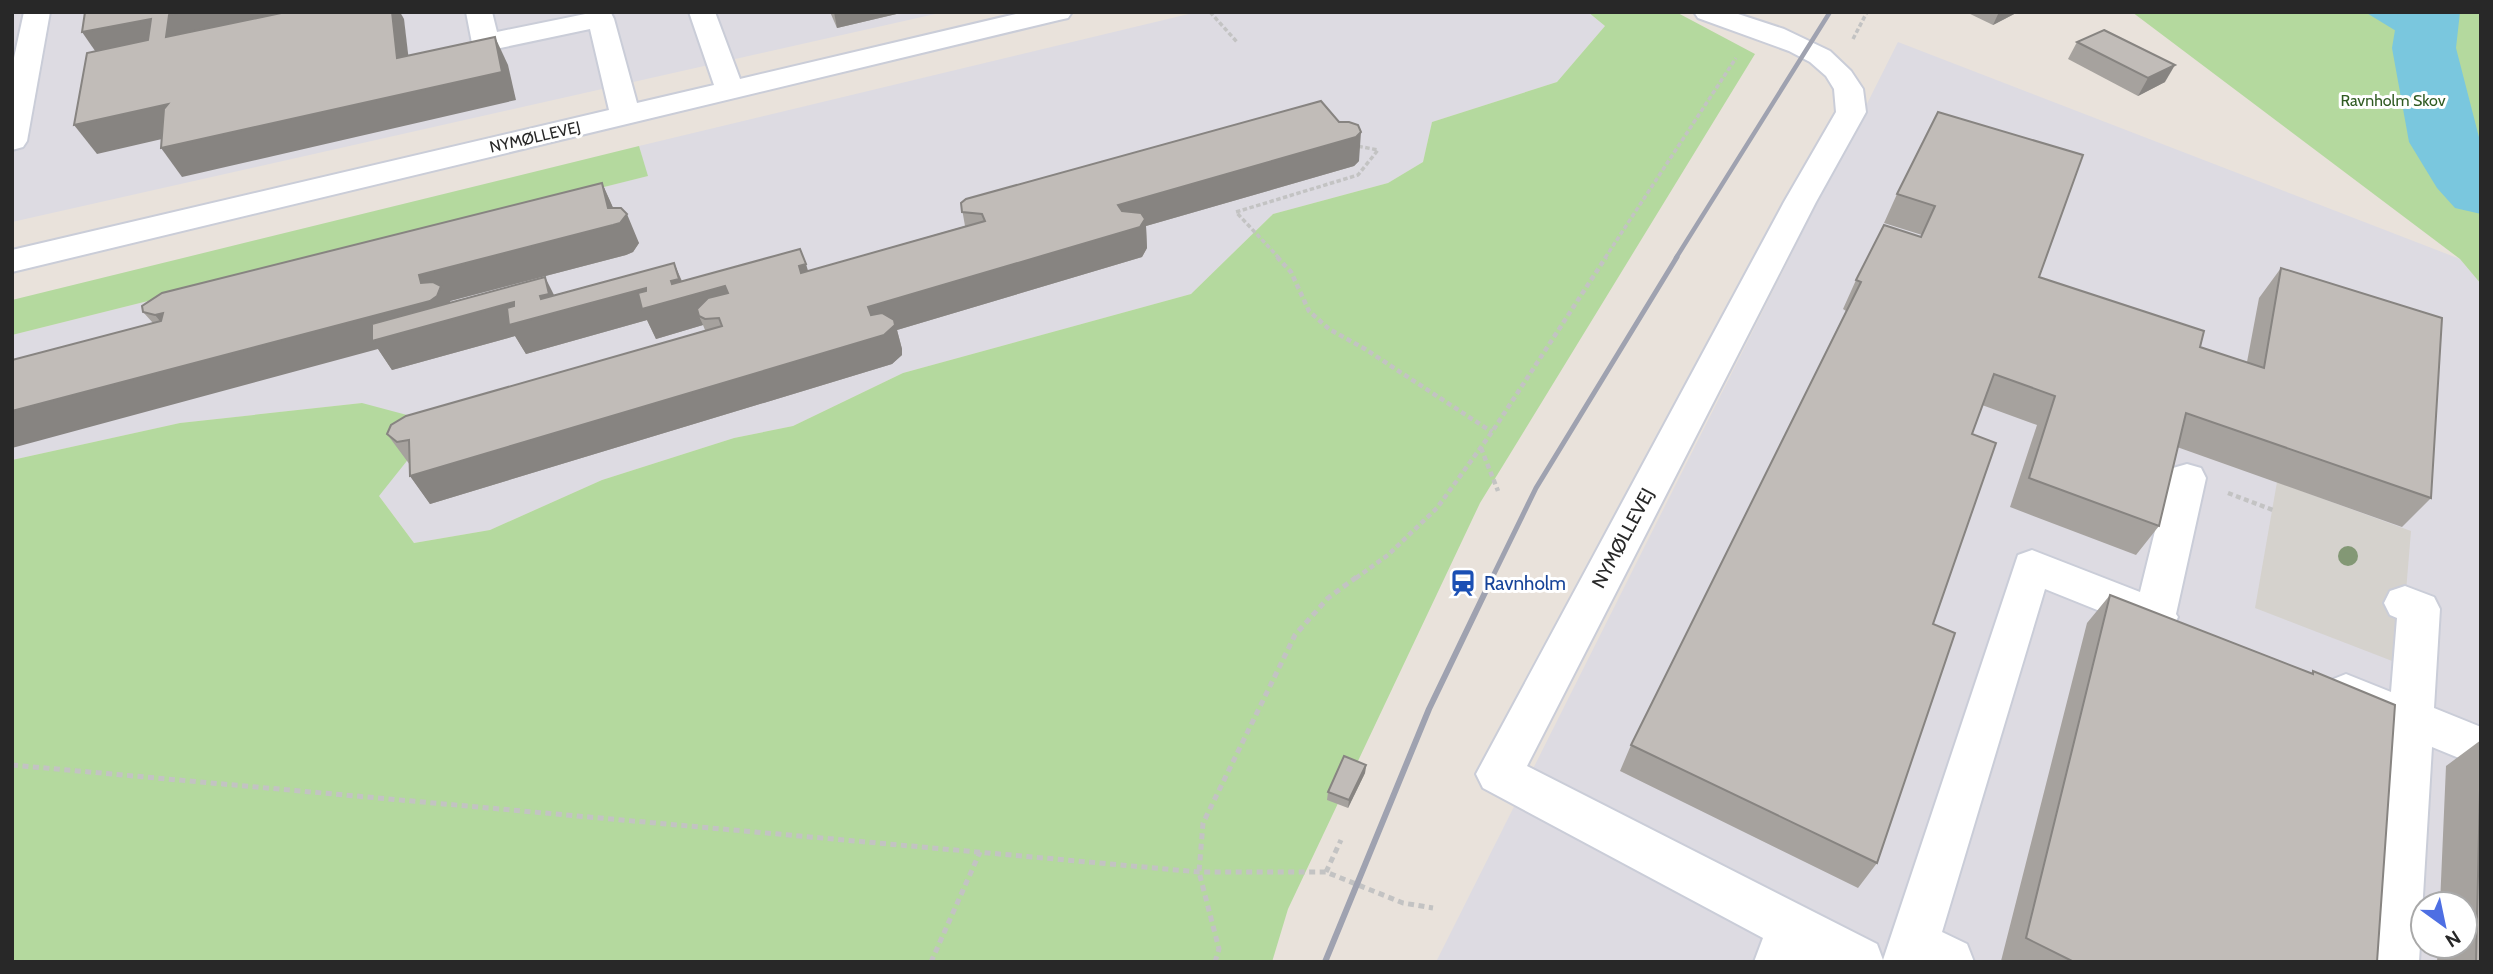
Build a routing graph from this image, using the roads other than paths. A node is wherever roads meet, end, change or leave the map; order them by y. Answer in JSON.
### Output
{"nodes":[{"id":1,"x":37,"y":12,"type":"edge"},
{"id":2,"x":479,"y":12,"type":"edge"},
{"id":3,"x":702,"y":12,"type":"edge"},
{"id":4,"x":1059,"y":12,"type":"edge"},
{"id":5,"x":1707,"y":12,"type":"edge"},
{"id":6,"x":730,"y":90,"type":"junction"},
{"id":7,"x":625,"y":115,"type":"junction"},
{"id":8,"x":12,"y":141,"type":"edge"},
{"id":9,"x":12,"y":261,"type":"edge"},
{"id":10,"x":2187,"y":478,"type":"dead end"},
{"id":11,"x":2404,"y":603,"type":"dead end"},
{"id":12,"x":2308,"y":678,"type":"edge"},
{"id":13,"x":2411,"y":719,"type":"junction"},
{"id":14,"x":2481,"y":747,"type":"edge"},
{"id":15,"x":1785,"y":944,"type":"edge"},
{"id":16,"x":1924,"y":956,"type":"edge"},
{"id":17,"x":1858,"y":962,"type":"edge"},
{"id":18,"x":2394,"y":962,"type":"edge"}],
"edges":[{"from":1,"to":8,"type":"street"},
{"from":2,"to":7,"type":"street"},
{"from":3,"to":6,"type":"street"},
{"from":4,"to":6,"type":"street","name":"NYMØLLEVEJ"},
{"from":5,"to":15,"type":"street","name":"NYMØLLEVEJ"},
{"from":6,"to":7,"type":"street","name":"NYMØLLEVEJ"},
{"from":7,"to":9,"type":"street","name":"NYMØLLEVEJ"},
{"from":10,"to":16,"type":"street"},
{"from":11,"to":13,"type":"street"},
{"from":12,"to":13,"type":"street"},
{"from":13,"to":14,"type":"street"},
{"from":13,"to":18,"type":"street"},
{"from":15,"to":17,"type":"street","name":"NYMØLLEVEJ"}]}
